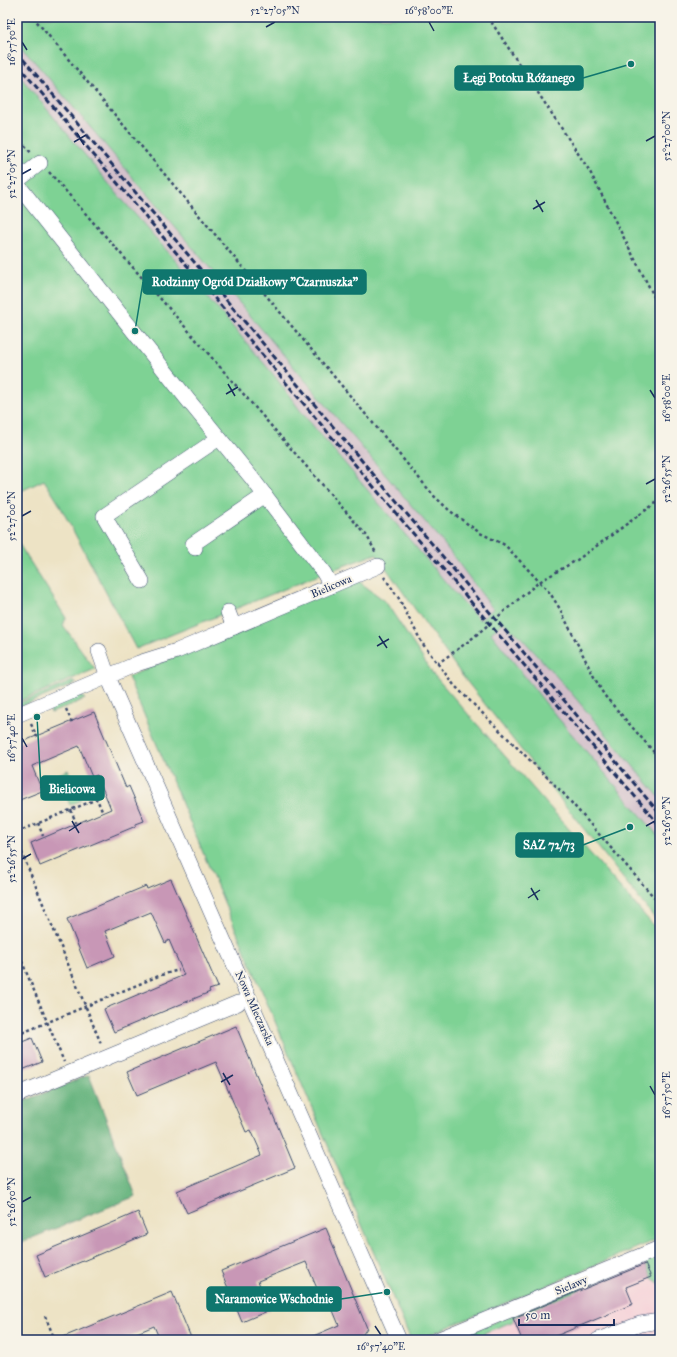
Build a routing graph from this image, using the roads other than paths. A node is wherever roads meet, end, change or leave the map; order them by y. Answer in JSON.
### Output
{"nodes":[{"id":1,"x":40,"y":163,"type":"road end"},
{"id":2,"x":17,"y":181,"type":"edge"},
{"id":3,"x":17,"y":184,"type":"edge"},
{"id":4,"x":219,"y":438,"type":"junction"},
{"id":5,"x":265,"y":495,"type":"junction"},
{"id":6,"x":195,"y":548,"type":"dead end"},
{"id":7,"x":378,"y":566,"type":"road end"},
{"id":8,"x":142,"y":581,"type":"dead end"},
{"id":9,"x":331,"y":586,"type":"junction"},
{"id":10,"x":228,"y":612,"type":"dead end"},
{"id":11,"x":234,"y":627,"type":"junction"},
{"id":12,"x":99,"y":651,"type":"dead end"},
{"id":13,"x":108,"y":676,"type":"junction"},
{"id":14,"x":17,"y":715,"type":"edge"},
{"id":15,"x":238,"y":1003,"type":"dead end"},
{"id":16,"x":17,"y":1095,"type":"edge"},
{"id":17,"x":660,"y":1248,"type":"edge"},
{"id":18,"x":660,"y":1321,"type":"edge"},
{"id":19,"x":399,"y":1340,"type":"edge"},
{"id":20,"x":437,"y":1340,"type":"edge"},
{"id":21,"x":598,"y":1340,"type":"edge"}],
"edges":[{"from":1,"to":2,"type":"street"},
{"from":3,"to":4,"type":"street"},
{"from":4,"to":5,"type":"street"},
{"from":4,"to":8,"type":"street"},
{"from":5,"to":6,"type":"street"},
{"from":5,"to":9,"type":"street"},
{"from":7,"to":9,"type":"street","name":"Bielicowa"},
{"from":9,"to":11,"type":"street","name":"Bielicowa"},
{"from":10,"to":11,"type":"street"},
{"from":11,"to":13,"type":"street","name":"Bielicowa"},
{"from":12,"to":13,"type":"street","name":"Nowa Mleczarska"},
{"from":13,"to":14,"type":"street","name":"Bielicowa"},
{"from":13,"to":19,"type":"street","name":"Nowa Mleczarska"},
{"from":15,"to":16,"type":"street"},
{"from":17,"to":20,"type":"street","name":"Sielawy"},
{"from":18,"to":21,"type":"street"}]}
